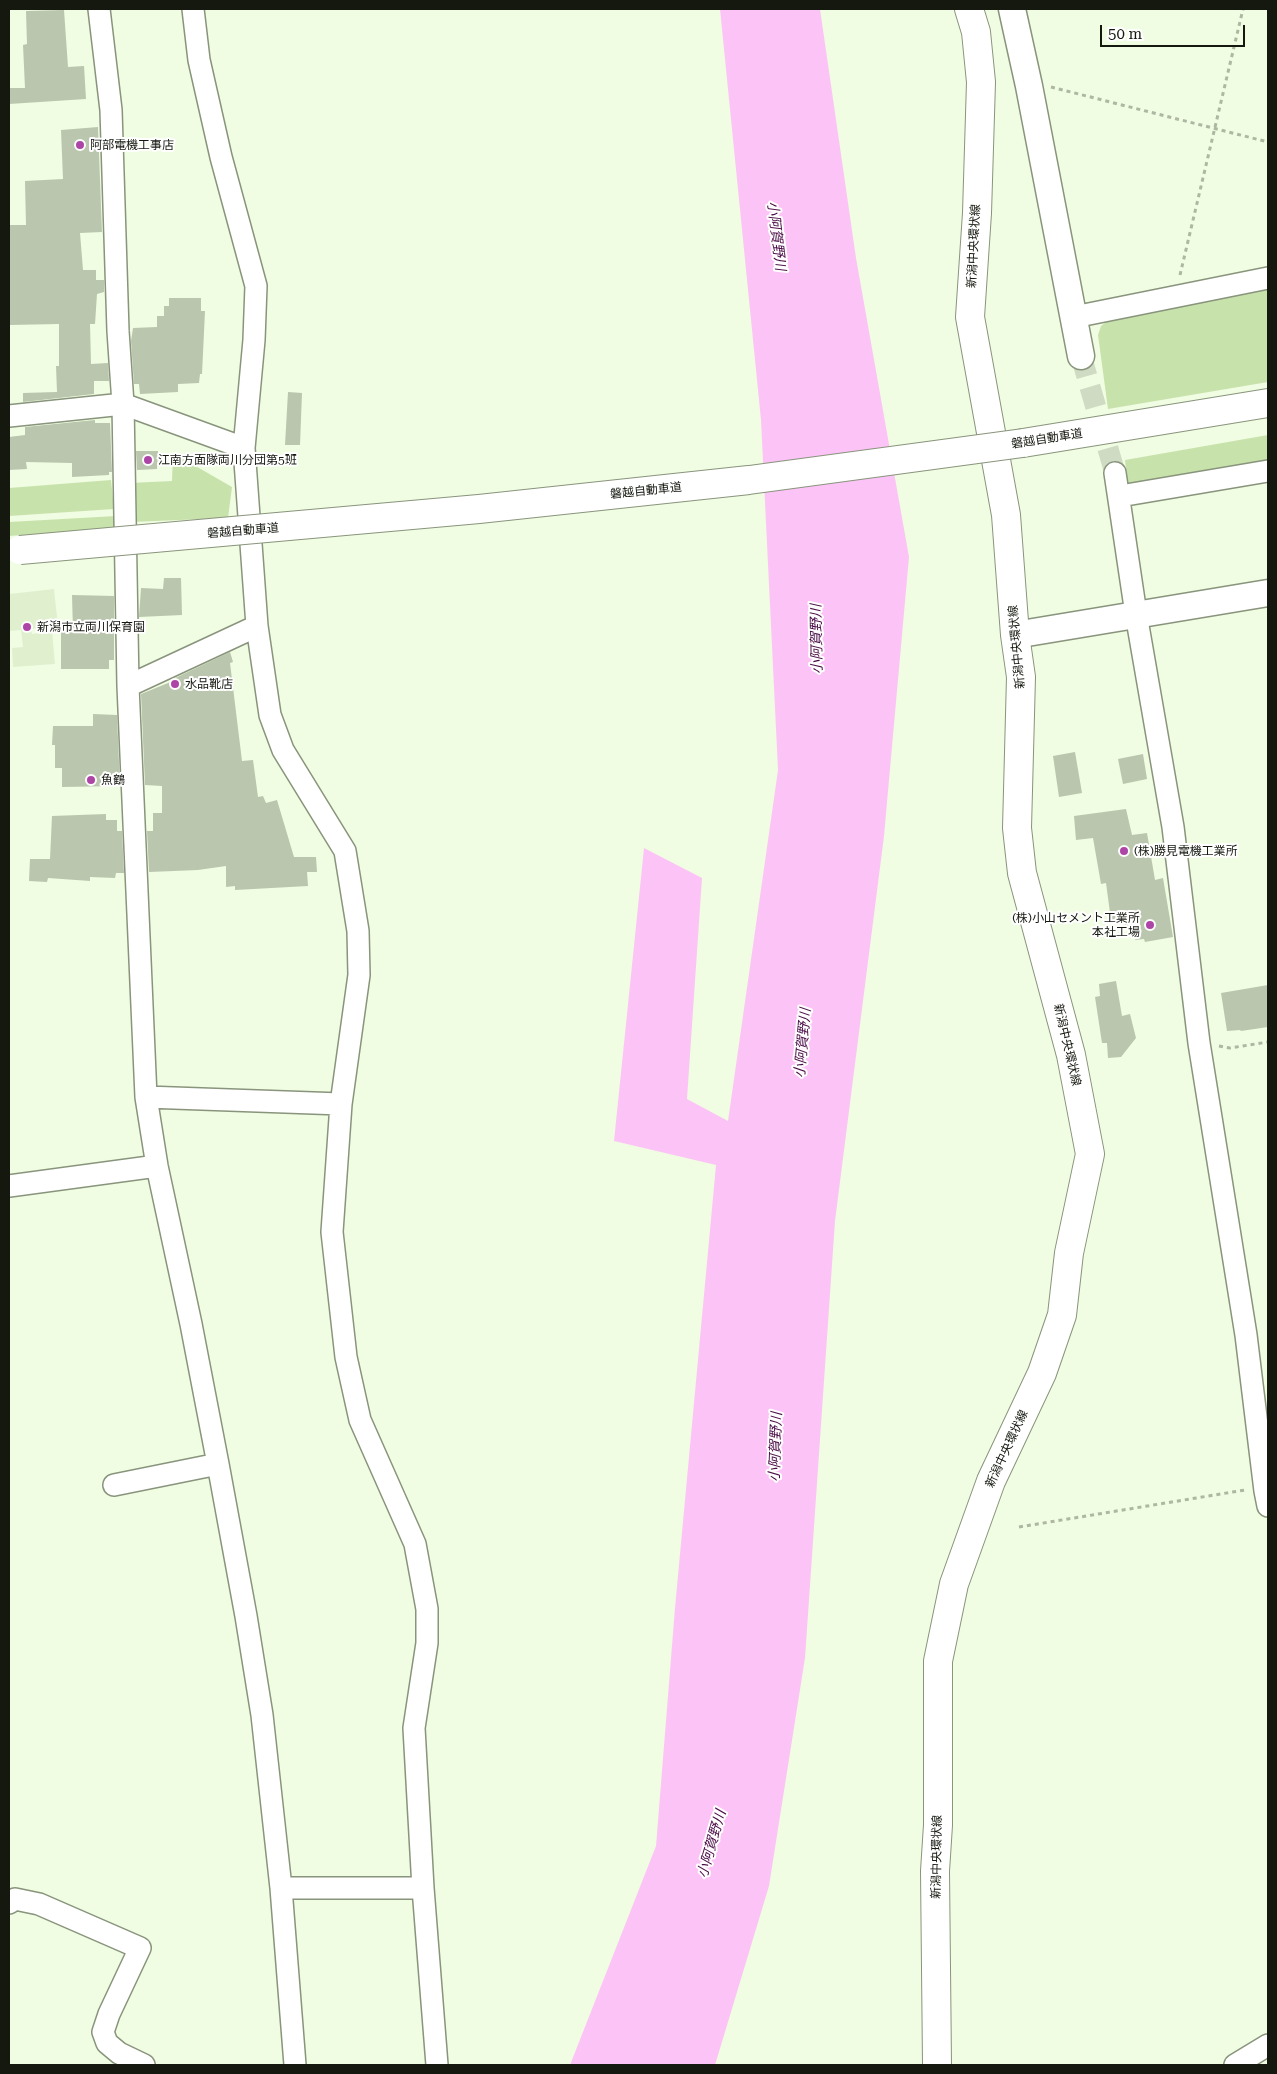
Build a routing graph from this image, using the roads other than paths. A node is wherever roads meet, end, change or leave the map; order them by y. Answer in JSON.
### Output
{"nodes":[{"id":1,"x":99,"y":9,"type":"edge"},
{"id":2,"x":194,"y":9,"type":"edge"},
{"id":3,"x":969,"y":9,"type":"edge"},
{"id":4,"x":1012,"y":9,"type":"edge"},
{"id":5,"x":1268,"y":278,"type":"edge"},
{"id":6,"x":1074,"y":317,"type":"junction"},
{"id":7,"x":1081,"y":356,"type":"tunnel mouth"},
{"id":8,"x":1268,"y":403,"type":"edge"},
{"id":9,"x":123,"y":404,"type":"junction"},
{"id":10,"x":9,"y":416,"type":"edge"},
{"id":11,"x":244,"y":448,"type":"junction"},
{"id":12,"x":1268,"y":471,"type":"edge"},
{"id":13,"x":1115,"y":473,"type":"tunnel mouth"},
{"id":14,"x":1120,"y":496,"type":"junction"},
{"id":15,"x":14,"y":550,"type":"edge"},
{"id":16,"x":1268,"y":593,"type":"edge"},
{"id":17,"x":1136,"y":614,"type":"junction"},
{"id":18,"x":257,"y":626,"type":"junction"},
{"id":19,"x":1016,"y":635,"type":"junction"},
{"id":20,"x":128,"y":686,"type":"junction"},
{"id":21,"x":146,"y":1097,"type":"junction"},
{"id":22,"x":341,"y":1104,"type":"junction"},
{"id":23,"x":157,"y":1166,"type":"junction"},
{"id":24,"x":9,"y":1186,"type":"edge"},
{"id":25,"x":218,"y":1464,"type":"junction"},
{"id":26,"x":114,"y":1485,"type":"dead end"},
{"id":27,"x":1266,"y":1498,"type":"edge"},
{"id":28,"x":281,"y":1888,"type":"junction"},
{"id":29,"x":423,"y":1888,"type":"junction"},
{"id":30,"x":9,"y":1903,"type":"edge"},
{"id":31,"x":1268,"y":2045,"type":"edge"},
{"id":32,"x":144,"y":2065,"type":"edge"},
{"id":33,"x":295,"y":2065,"type":"edge"},
{"id":34,"x":437,"y":2065,"type":"edge"},
{"id":35,"x":937,"y":2065,"type":"edge"},
{"id":36,"x":1235,"y":2065,"type":"edge"}],
"edges":[{"from":1,"to":9,"type":"street"},
{"from":2,"to":11,"type":"street"},
{"from":3,"to":19,"type":"main road","name":"新潟中央環状線"},
{"from":4,"to":6,"type":"street"},
{"from":5,"to":6,"type":"street"},
{"from":6,"to":7,"type":"street"},
{"from":8,"to":15,"type":"main road","name":"磐越自動車道","bridge":true},
{"from":9,"to":10,"type":"street"},
{"from":9,"to":11,"type":"street"},
{"from":9,"to":20,"type":"street"},
{"from":11,"to":18,"type":"street"},
{"from":12,"to":14,"type":"street"},
{"from":13,"to":14,"type":"street"},
{"from":14,"to":17,"type":"street"},
{"from":16,"to":17,"type":"street"},
{"from":17,"to":19,"type":"street"},
{"from":17,"to":27,"type":"street"},
{"from":18,"to":20,"type":"street"},
{"from":18,"to":22,"type":"street"},
{"from":19,"to":35,"type":"main road","name":"新潟中央環状線"},
{"from":20,"to":21,"type":"street"},
{"from":21,"to":22,"type":"street"},
{"from":21,"to":23,"type":"street"},
{"from":22,"to":29,"type":"street"},
{"from":23,"to":24,"type":"street"},
{"from":23,"to":25,"type":"street"},
{"from":25,"to":26,"type":"street"},
{"from":25,"to":28,"type":"street"},
{"from":28,"to":29,"type":"street"},
{"from":28,"to":33,"type":"street"},
{"from":29,"to":34,"type":"street"},
{"from":30,"to":32,"type":"street"},
{"from":31,"to":36,"type":"street"}]}
